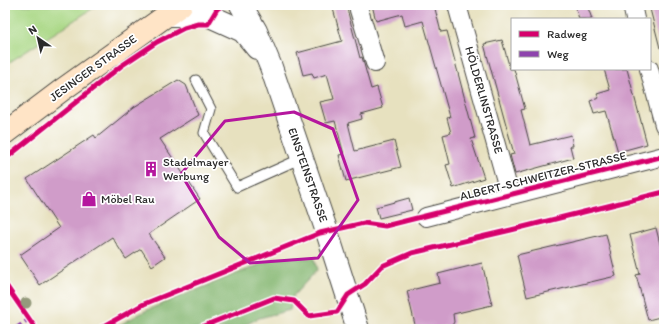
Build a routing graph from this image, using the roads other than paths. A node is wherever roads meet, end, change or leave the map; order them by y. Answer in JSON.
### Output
{"nodes":[{"id":1,"x":241,"y":5,"type":"edge"},
{"id":2,"x":358,"y":5,"type":"edge"},
{"id":3,"x":457,"y":5,"type":"edge"},
{"id":4,"x":632,"y":5,"type":"edge"},
{"id":5,"x":174,"y":10,"type":"edge"},
{"id":6,"x":635,"y":18,"type":"edge"},
{"id":7,"x":375,"y":63,"type":"dead end"},
{"id":8,"x":271,"y":67,"type":"junction"},
{"id":9,"x":649,"y":70,"type":"edge"},
{"id":10,"x":196,"y":80,"type":"dead end"},
{"id":11,"x":664,"y":125,"type":"edge"},
{"id":12,"x":5,"y":133,"type":"edge"},
{"id":13,"x":664,"y":156,"type":"edge"},
{"id":14,"x":302,"y":158,"type":"junction"},
{"id":15,"x":510,"y":195,"type":"junction"},
{"id":16,"x":426,"y":217,"type":"dead end"},
{"id":17,"x":358,"y":329,"type":"edge"}],
"edges":[{"from":1,"to":8,"type":"street","name":"EINSTEINSTRASSE"},
{"from":2,"to":7,"type":"street"},
{"from":3,"to":15,"type":"street","name":"HÖLDERLINSTRASSE"},
{"from":4,"to":6,"type":"street"},
{"from":5,"to":8,"type":"street","name":"EINSTEINSTRASSE"},
{"from":5,"to":12,"type":"main road","name":"JESINGER STRASSE"},
{"from":8,"to":14,"type":"street","name":"EINSTEINSTRASSE"},
{"from":9,"to":11,"type":"street"},
{"from":10,"to":14,"type":"lane"},
{"from":13,"to":15,"type":"street","name":"ALBERT-SCHWEITZER-STRASSE"},
{"from":14,"to":17,"type":"street","name":"EINSTEINSTRASSE"},
{"from":15,"to":16,"type":"street","name":"ALBERT-SCHWEITZER-STRASSE"}]}
